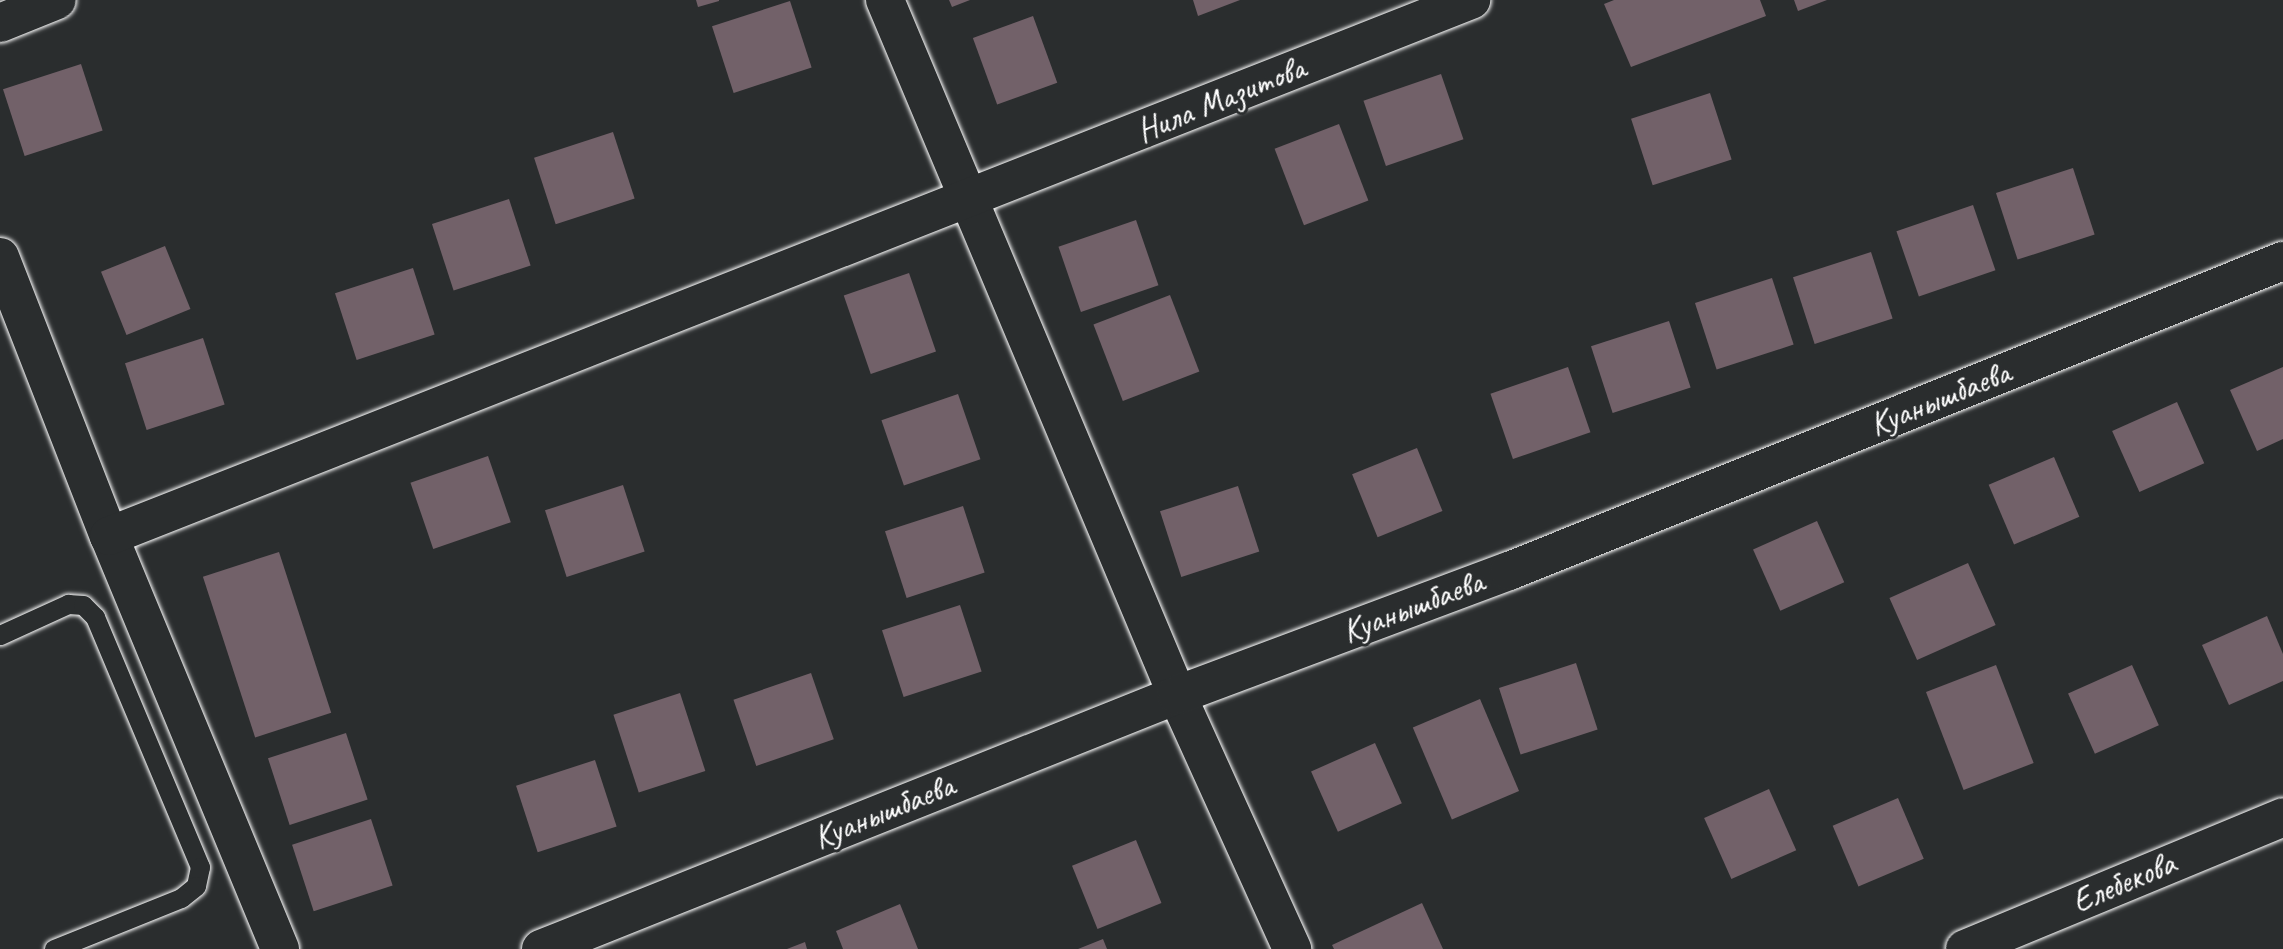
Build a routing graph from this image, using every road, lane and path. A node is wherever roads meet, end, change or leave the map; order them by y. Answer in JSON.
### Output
{"nodes":[{"id":1,"x":57,"y":0,"type":"edge"},
{"id":2,"x":886,"y":0,"type":"edge"},
{"id":3,"x":1471,"y":0,"type":"edge"},
{"id":4,"x":0,"y":23,"type":"edge"},
{"id":5,"x":970,"y":199,"type":"junction"},
{"id":6,"x":0,"y":257,"type":"edge"},
{"id":7,"x":2283,"y":261,"type":"edge"},
{"id":8,"x":109,"y":536,"type":"junction"},
{"id":9,"x":0,"y":635,"type":"edge"},
{"id":10,"x":1177,"y":695,"type":"junction"},
{"id":11,"x":2283,"y":817,"type":"edge"},
{"id":12,"x":54,"y":949,"type":"edge"},
{"id":13,"x":280,"y":949,"type":"edge"},
{"id":14,"x":541,"y":949,"type":"edge"},
{"id":15,"x":1292,"y":949,"type":"edge"},
{"id":16,"x":1965,"y":949,"type":"edge"}],
"edges":[{"from":1,"to":4,"type":"street"},
{"from":2,"to":5,"type":"street"},
{"from":3,"to":5,"type":"street","name":"Нила Мазитова"},
{"from":5,"to":8,"type":"street","name":"Нила Мазитова"},
{"from":5,"to":10,"type":"street"},
{"from":6,"to":8,"type":"street"},
{"from":7,"to":10,"type":"street","name":"Куанышбаева"},
{"from":8,"to":13,"type":"street"},
{"from":9,"to":12,"type":"lane"},
{"from":10,"to":14,"type":"street","name":"Куанышбаева"},
{"from":10,"to":15,"type":"street"},
{"from":11,"to":16,"type":"street","name":"Елебекова"}]}
